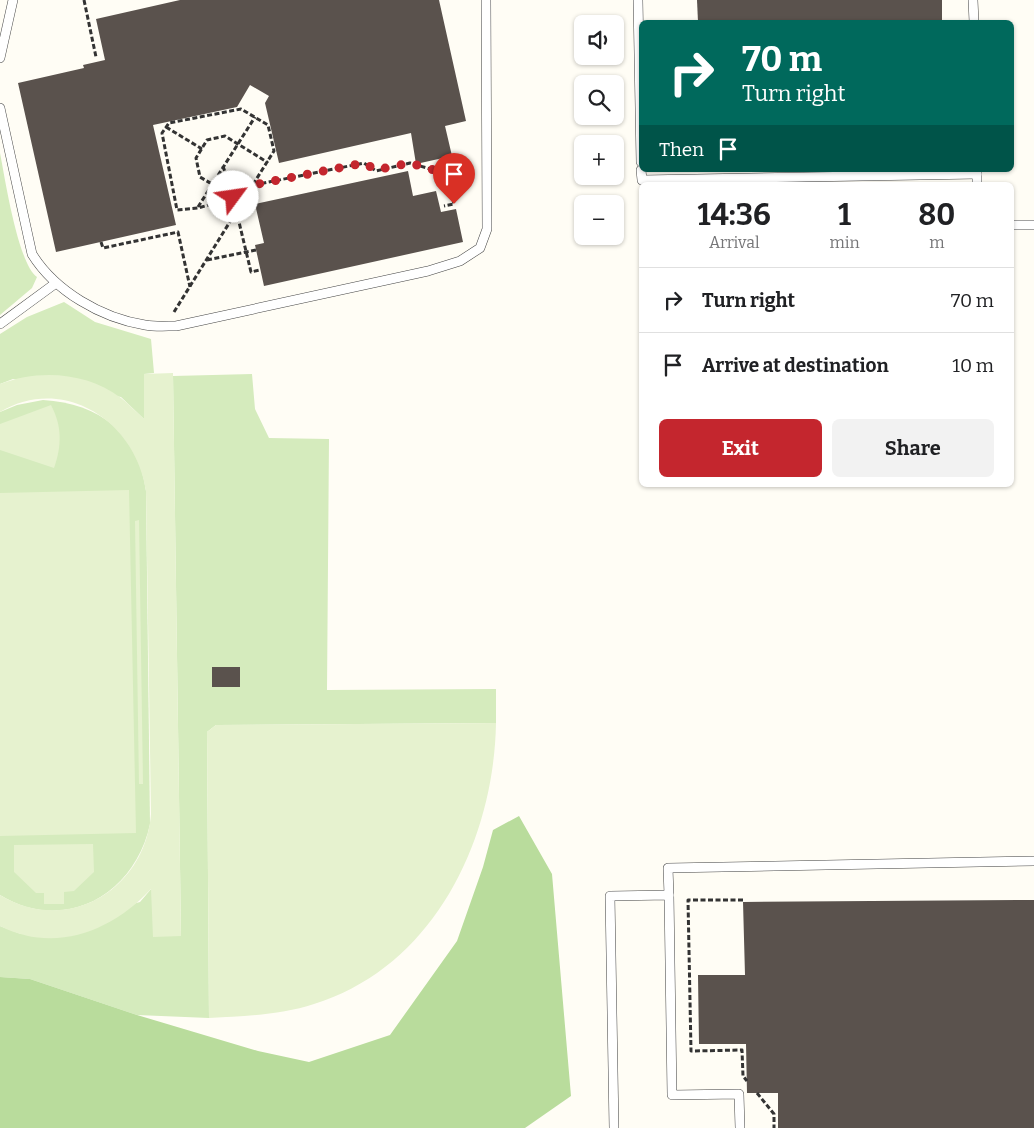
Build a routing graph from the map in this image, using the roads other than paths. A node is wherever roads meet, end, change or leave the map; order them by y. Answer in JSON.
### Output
{"nodes":[{"id":1,"x":13,"y":0,"type":"edge"},
{"id":2,"x":486,"y":0,"type":"edge"},
{"id":3,"x":638,"y":0,"type":"edge"},
{"id":4,"x":973,"y":0,"type":"edge"},
{"id":5,"x":974,"y":20,"type":"edge"},
{"id":6,"x":639,"y":54,"type":"edge"},
{"id":7,"x":0,"y":58,"type":"edge"},
{"id":8,"x":0,"y":108,"type":"edge"},
{"id":9,"x":641,"y":172,"type":"edge"},
{"id":10,"x":977,"y":172,"type":"edge"},
{"id":11,"x":1034,"y":224,"type":"edge"},
{"id":12,"x":1014,"y":225,"type":"edge"},
{"id":13,"x":56,"y":283,"type":"junction"},
{"id":14,"x":0,"y":324,"type":"edge"},
{"id":15,"x":1034,"y":861,"type":"edge"},
{"id":16,"x":669,"y":895,"type":"junction"},
{"id":17,"x":614,"y":1128,"type":"edge"},
{"id":18,"x":740,"y":1128,"type":"edge"}],
"edges":[{"from":1,"to":7,"type":"lane"},
{"from":2,"to":13,"type":"lane"},
{"from":3,"to":6,"type":"lane"},
{"from":4,"to":5,"type":"lane"},
{"from":8,"to":13,"type":"lane"},
{"from":9,"to":10,"type":"lane"},
{"from":11,"to":12,"type":"lane"},
{"from":13,"to":14,"type":"lane"},
{"from":15,"to":16,"type":"lane"},
{"from":16,"to":17,"type":"lane"},
{"from":16,"to":18,"type":"lane"}]}
